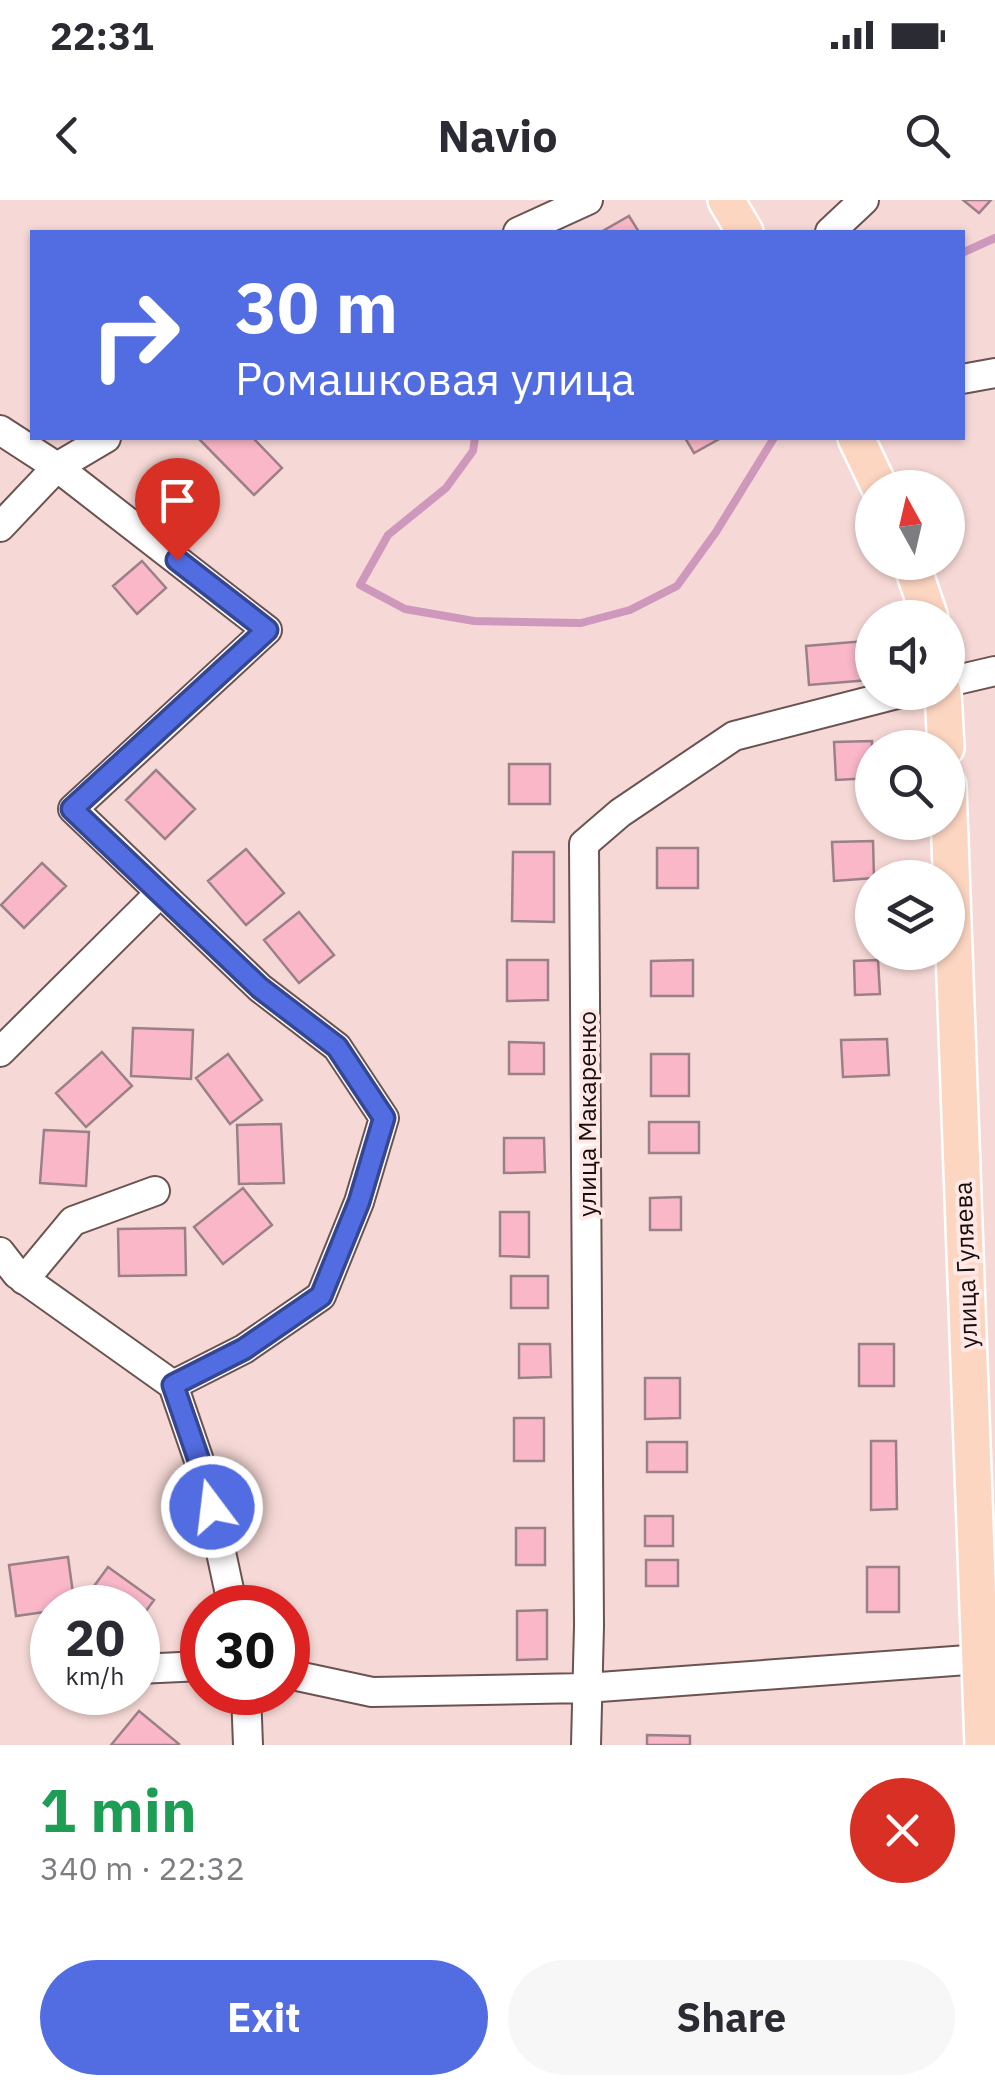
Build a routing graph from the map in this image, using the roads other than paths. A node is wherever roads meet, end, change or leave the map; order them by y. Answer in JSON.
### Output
{"nodes":[{"id":1,"x":588,"y":200,"type":"edge"},
{"id":2,"x":726,"y":200,"type":"edge"},
{"id":3,"x":864,"y":200,"type":"edge"},
{"id":4,"x":522,"y":230,"type":"edge"},
{"id":5,"x":744,"y":230,"type":"edge"},
{"id":6,"x":832,"y":230,"type":"edge"},
{"id":7,"x":995,"y":373,"type":"edge"},
{"id":8,"x":965,"y":378,"type":"edge"},
{"id":9,"x":0,"y":430,"type":"edge"},
{"id":10,"x":102,"y":440,"type":"edge"},
{"id":11,"x":857,"y":440,"type":"edge"},
{"id":12,"x":57,"y":466,"type":"junction"},
{"id":13,"x":871,"y":470,"type":"edge"},
{"id":14,"x":0,"y":527,"type":"edge"},
{"id":15,"x":995,"y":671,"type":"edge"},
{"id":16,"x":965,"y":678,"type":"edge"},
{"id":17,"x":855,"y":705,"type":"edge"},
{"id":18,"x":951,"y":840,"type":"edge"},
{"id":19,"x":160,"y":893,"type":"junction"},
{"id":20,"x":0,"y":1052,"type":"edge"},
{"id":21,"x":154,"y":1191,"type":"dead end"},
{"id":22,"x":0,"y":1252,"type":"edge"},
{"id":23,"x":24,"y":1280,"type":"junction"},
{"id":24,"x":173,"y":1385,"type":"junction"},
{"id":25,"x":228,"y":1585,"type":"edge"},
{"id":26,"x":988,"y":1659,"type":"edge"},
{"id":27,"x":310,"y":1679,"type":"edge"},
{"id":28,"x":586,"y":1688,"type":"junction"},
{"id":29,"x":247,"y":1715,"type":"edge"},
{"id":30,"x":248,"y":1745,"type":"edge"},
{"id":31,"x":586,"y":1745,"type":"edge"},
{"id":32,"x":983,"y":1745,"type":"edge"}],
"edges":[{"from":1,"to":4,"type":"street"},
{"from":2,"to":5,"type":"main road"},
{"from":3,"to":6,"type":"street"},
{"from":7,"to":8,"type":"street"},
{"from":9,"to":12,"type":"street"},
{"from":10,"to":12,"type":"street"},
{"from":11,"to":13,"type":"main road"},
{"from":12,"to":14,"type":"street"},
{"from":12,"to":19,"type":"street"},
{"from":15,"to":16,"type":"street"},
{"from":17,"to":28,"type":"street","name":"улица Макаренко"},
{"from":18,"to":26,"type":"main road","name":"улица Гуляева"},
{"from":19,"to":20,"type":"street"},
{"from":19,"to":24,"type":"street"},
{"from":21,"to":23,"type":"street"},
{"from":22,"to":23,"type":"street"},
{"from":23,"to":24,"type":"street"},
{"from":24,"to":25,"type":"street"},
{"from":26,"to":28,"type":"street"},
{"from":26,"to":32,"type":"main road","name":"улица Гуляева"},
{"from":27,"to":28,"type":"street"},
{"from":28,"to":31,"type":"street","name":"улица Макаренко"},
{"from":29,"to":30,"type":"street"}]}
